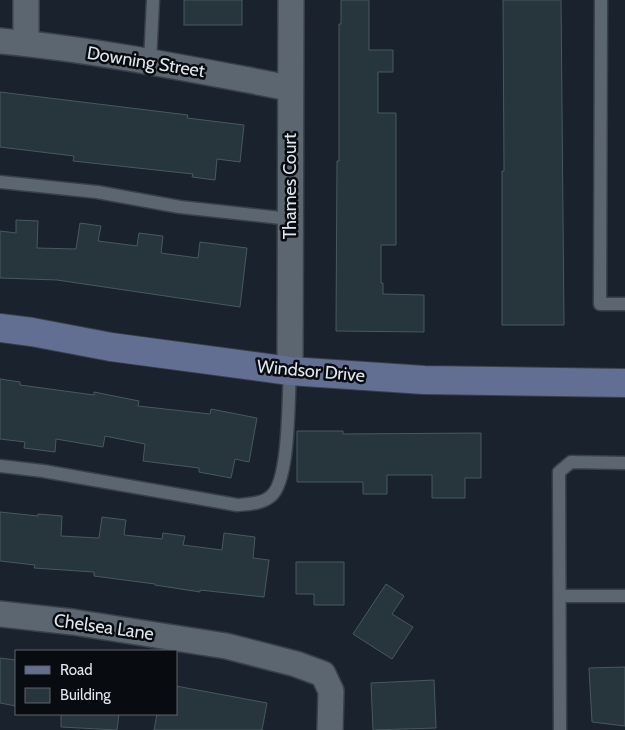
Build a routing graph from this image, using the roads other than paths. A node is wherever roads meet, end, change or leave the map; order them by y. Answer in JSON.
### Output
{"nodes":[{"id":1,"x":26,"y":0,"type":"edge"},
{"id":2,"x":153,"y":0,"type":"edge"},
{"id":3,"x":291,"y":0,"type":"edge"},
{"id":4,"x":601,"y":0,"type":"edge"},
{"id":5,"x":0,"y":41,"type":"edge"},
{"id":6,"x":26,"y":43,"type":"junction"},
{"id":7,"x":150,"y":62,"type":"junction"},
{"id":8,"x":290,"y":88,"type":"junction"},
{"id":9,"x":0,"y":182,"type":"edge"},
{"id":10,"x":290,"y":219,"type":"junction"},
{"id":11,"x":625,"y":304,"type":"edge"},
{"id":12,"x":0,"y":328,"type":"edge"},
{"id":13,"x":290,"y":371,"type":"junction"},
{"id":14,"x":625,"y":383,"type":"edge"},
{"id":15,"x":625,"y":462,"type":"edge"},
{"id":16,"x":0,"y":466,"type":"edge"},
{"id":17,"x":560,"y":596,"type":"junction"},
{"id":18,"x":625,"y":596,"type":"edge"},
{"id":19,"x":0,"y":614,"type":"edge"},
{"id":20,"x":330,"y":730,"type":"edge"},
{"id":21,"x":560,"y":730,"type":"edge"}],
"edges":[{"from":1,"to":6,"type":"street"},
{"from":2,"to":7,"type":"lane"},
{"from":3,"to":8,"type":"street","name":"Thames Court"},
{"from":4,"to":11,"type":"lane"},
{"from":5,"to":6,"type":"street","name":"Downing Street"},
{"from":6,"to":7,"type":"street","name":"Downing Street"},
{"from":7,"to":8,"type":"street","name":"Downing Street"},
{"from":8,"to":10,"type":"street","name":"Thames Court"},
{"from":9,"to":10,"type":"lane"},
{"from":10,"to":13,"type":"street","name":"Thames Court"},
{"from":12,"to":13,"type":"street","name":"Windsor Drive"},
{"from":13,"to":14,"type":"street","name":"Windsor Drive"},
{"from":13,"to":16,"type":"lane"},
{"from":15,"to":17,"type":"lane"},
{"from":17,"to":18,"type":"lane"},
{"from":17,"to":21,"type":"lane"},
{"from":19,"to":20,"type":"street","name":"Chelsea Lane"}]}
